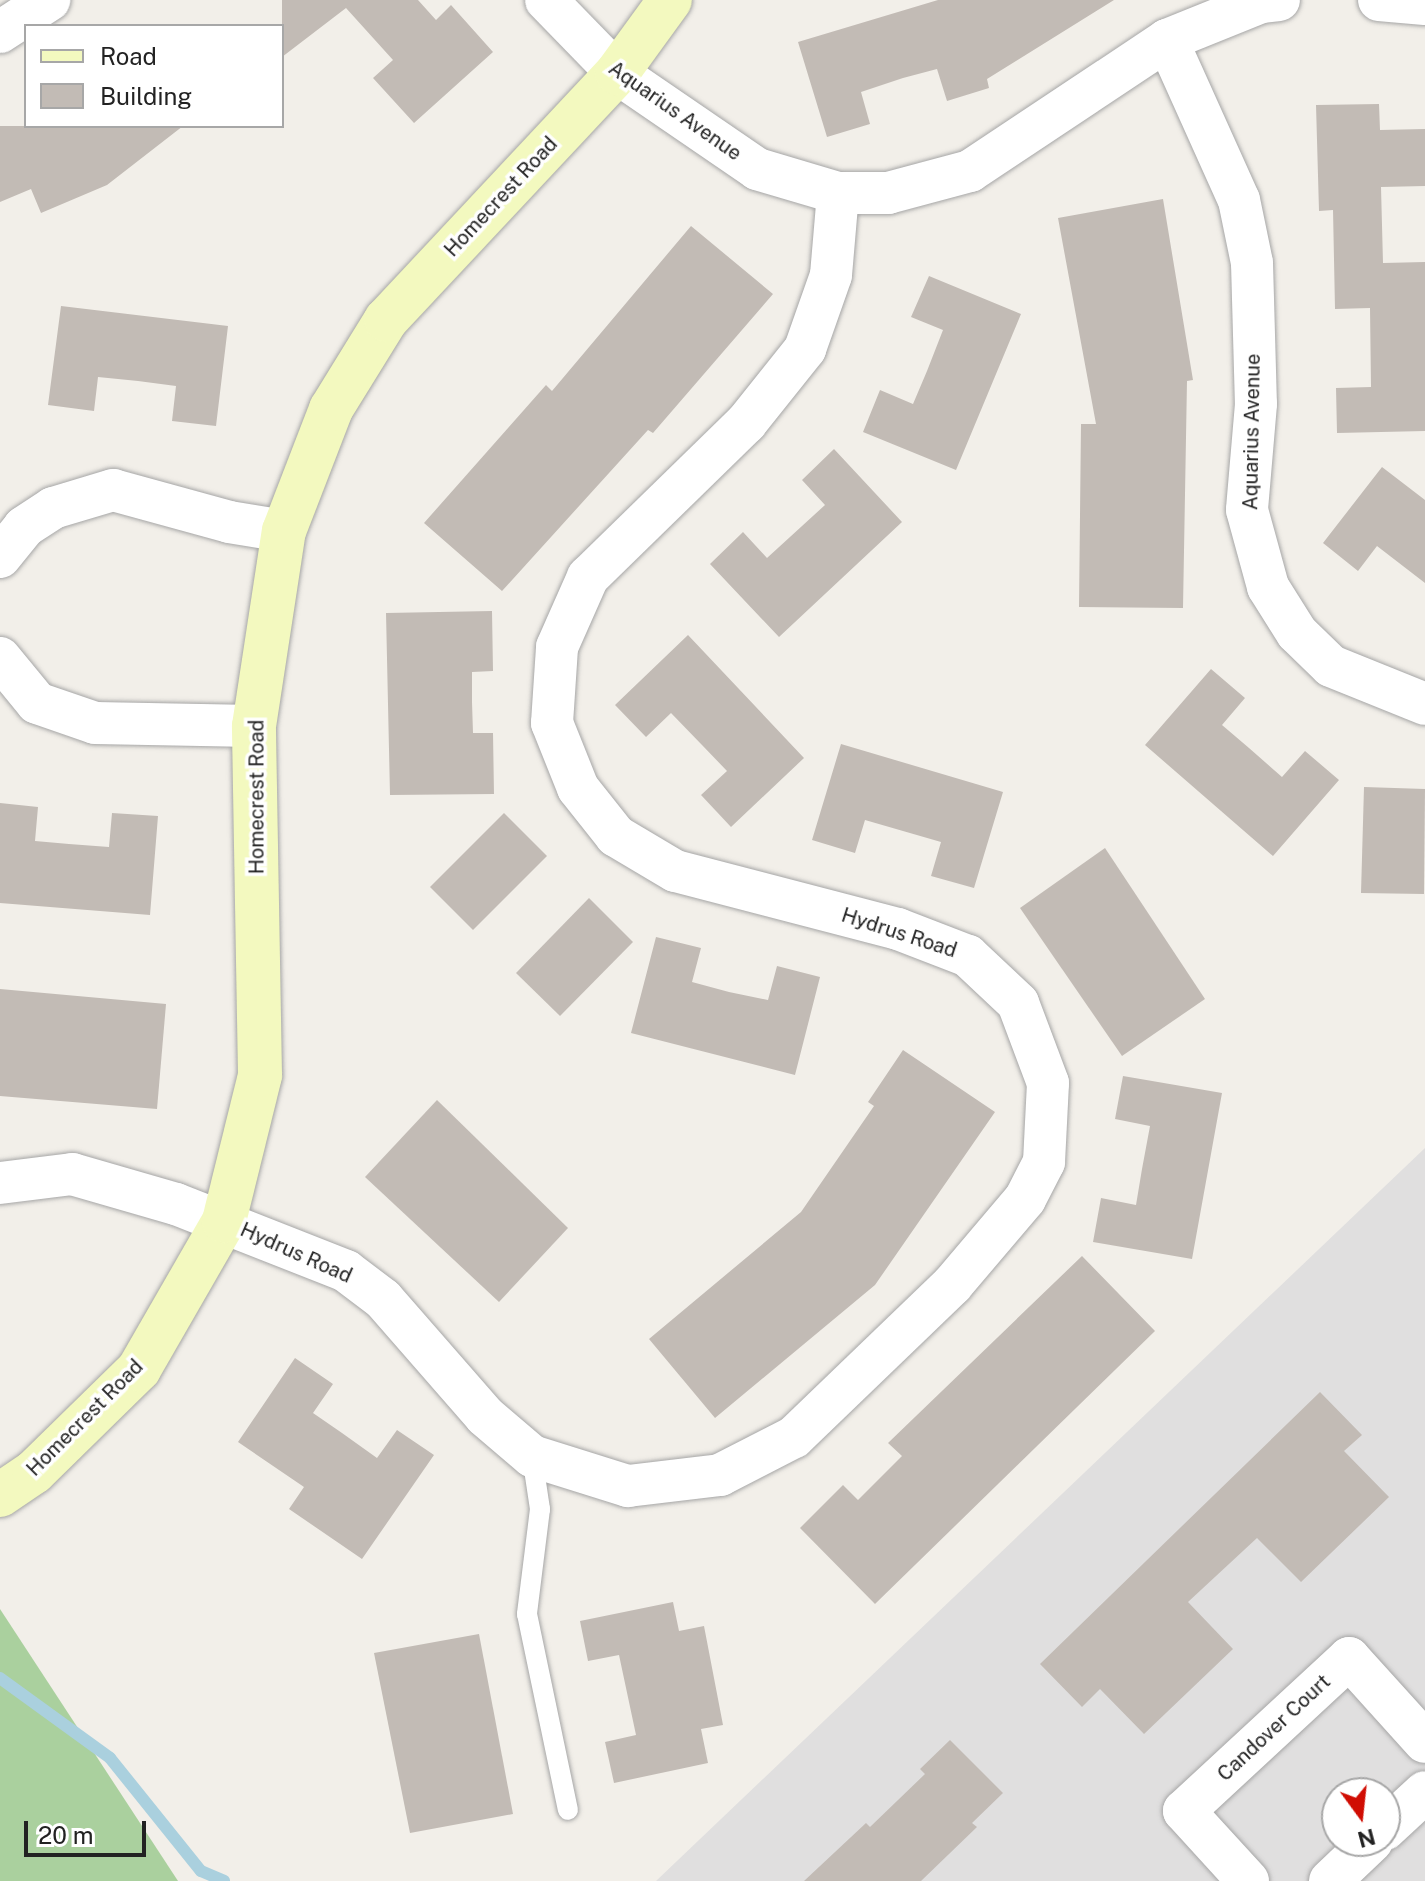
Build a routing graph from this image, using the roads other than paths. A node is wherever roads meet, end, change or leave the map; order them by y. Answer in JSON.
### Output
{"nodes":[{"id":1,"x":49,"y":0,"type":"edge"},
{"id":2,"x":546,"y":0,"type":"edge"},
{"id":3,"x":670,"y":0,"type":"edge"},
{"id":4,"x":1279,"y":0,"type":"edge"},
{"id":5,"x":1379,"y":0,"type":"edge"},
{"id":6,"x":1425,"y":4,"type":"edge"},
{"id":7,"x":0,"y":32,"type":"edge"},
{"id":8,"x":1167,"y":40,"type":"junction"},
{"id":9,"x":617,"y":73,"type":"junction"},
{"id":10,"x":838,"y":193,"type":"junction"},
{"id":11,"x":284,"y":531,"type":"junction"},
{"id":12,"x":0,"y":557,"type":"edge"},
{"id":13,"x":0,"y":658,"type":"edge"},
{"id":14,"x":1425,"y":704,"type":"edge"},
{"id":15,"x":254,"y":726,"type":"junction"},
{"id":16,"x":0,"y":1183,"type":"edge"},
{"id":17,"x":224,"y":1221,"type":"junction"},
{"id":18,"x":532,"y":1456,"type":"junction"},
{"id":19,"x":0,"y":1495,"type":"edge"},
{"id":20,"x":1425,"y":1742,"type":"edge"},
{"id":21,"x":1425,"y":1792,"type":"edge"},
{"id":22,"x":568,"y":1810,"type":"dead end"},
{"id":23,"x":1401,"y":1814,"type":"edge"},
{"id":24,"x":1355,"y":1857,"type":"edge"},
{"id":25,"x":1248,"y":1881,"type":"edge"},
{"id":26,"x":1330,"y":1881,"type":"edge"}],
"edges":[{"from":1,"to":7,"type":"street"},
{"from":2,"to":9,"type":"street","name":"Aquarius Avenue"},
{"from":3,"to":9,"type":"street","name":"Homecrest Road"},
{"from":4,"to":8,"type":"street","name":"Aquarius Avenue"},
{"from":5,"to":6,"type":"street"},
{"from":8,"to":10,"type":"street","name":"Aquarius Avenue"},
{"from":8,"to":14,"type":"street","name":"Aquarius Avenue"},
{"from":9,"to":10,"type":"street","name":"Aquarius Avenue"},
{"from":9,"to":11,"type":"street","name":"Homecrest Road"},
{"from":10,"to":18,"type":"street","name":"Hydrus Road"},
{"from":11,"to":12,"type":"street"},
{"from":11,"to":15,"type":"street","name":"Homecrest Road"},
{"from":13,"to":15,"type":"street"},
{"from":15,"to":17,"type":"street","name":"Homecrest Road"},
{"from":16,"to":17,"type":"street"},
{"from":17,"to":18,"type":"street","name":"Hydrus Road"},
{"from":17,"to":19,"type":"street","name":"Homecrest Road"},
{"from":18,"to":22,"type":"lane"},
{"from":20,"to":25,"type":"street","name":"Candover Court"},
{"from":21,"to":23,"type":"street"},
{"from":24,"to":26,"type":"street"}]}
